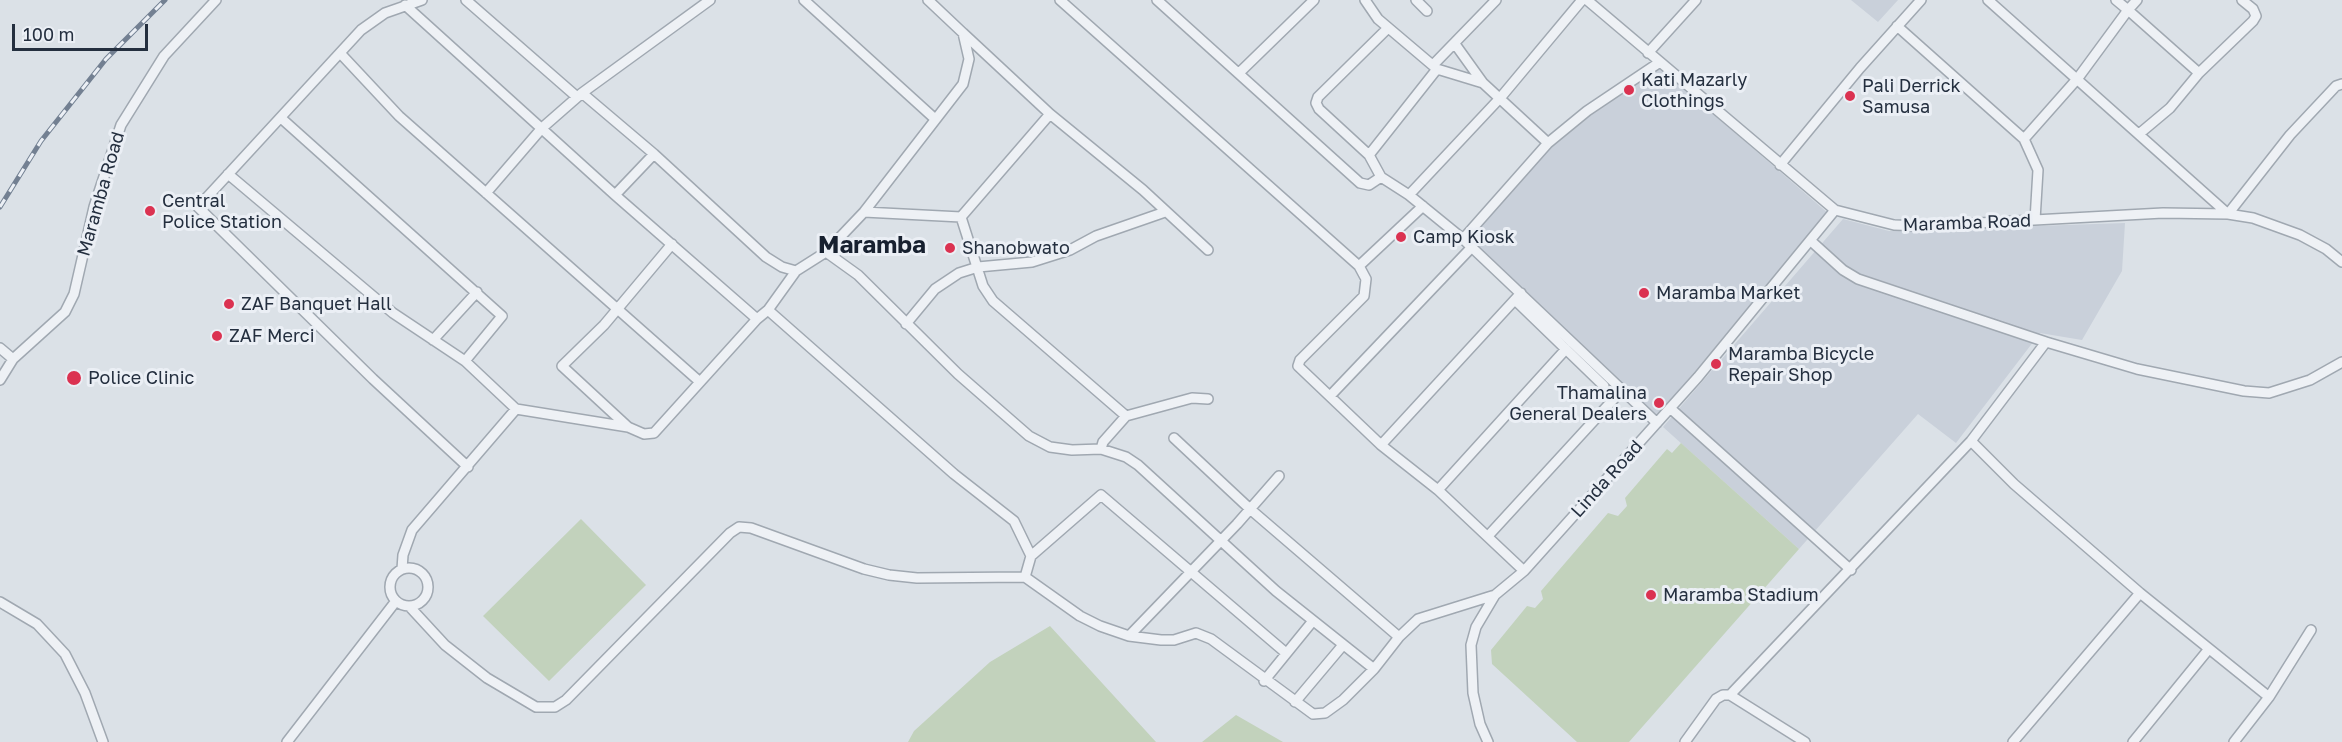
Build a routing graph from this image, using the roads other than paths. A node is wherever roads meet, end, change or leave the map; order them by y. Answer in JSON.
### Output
{"nodes":[{"id":1,"x":216,"y":0,"type":"edge"},
{"id":2,"x":422,"y":0,"type":"edge"},
{"id":3,"x":466,"y":0,"type":"edge"},
{"id":4,"x":710,"y":0,"type":"edge"},
{"id":5,"x":804,"y":0,"type":"edge"},
{"id":6,"x":928,"y":0,"type":"edge"},
{"id":7,"x":1060,"y":0,"type":"edge"},
{"id":8,"x":1157,"y":0,"type":"edge"},
{"id":9,"x":1314,"y":0,"type":"edge"},
{"id":10,"x":1365,"y":0,"type":"edge"},
{"id":11,"x":1416,"y":0,"type":"edge"},
{"id":12,"x":1497,"y":0,"type":"edge"},
{"id":13,"x":1582,"y":0,"type":"edge"},
{"id":14,"x":1587,"y":0,"type":"edge"},
{"id":15,"x":1696,"y":0,"type":"edge"},
{"id":16,"x":1921,"y":0,"type":"edge"},
{"id":17,"x":1988,"y":0,"type":"edge"},
{"id":18,"x":2116,"y":0,"type":"edge"},
{"id":19,"x":2137,"y":0,"type":"edge"},
{"id":20,"x":2242,"y":0,"type":"edge"},
{"id":21,"x":405,"y":5,"type":"junction"},
{"id":22,"x":2128,"y":10,"type":"junction"},
{"id":23,"x":1427,"y":11,"type":"dead end"},
{"id":24,"x":1897,"y":26,"type":"junction"},
{"id":25,"x":1388,"y":28,"type":"junction"},
{"id":26,"x":963,"y":33,"type":"junction"},
{"id":27,"x":1455,"y":44,"type":"junction"},
{"id":28,"x":340,"y":53,"type":"junction"},
{"id":29,"x":1648,"y":53,"type":"junction"},
{"id":30,"x":1660,"y":63,"type":"junction"},
{"id":31,"x":1435,"y":67,"type":"junction"},
{"id":32,"x":1239,"y":73,"type":"junction"},
{"id":33,"x":2199,"y":74,"type":"junction"},
{"id":34,"x":2078,"y":78,"type":"junction"},
{"id":35,"x":1483,"y":83,"type":"junction"},
{"id":36,"x":2342,"y":84,"type":"edge"},
{"id":37,"x":579,"y":95,"type":"junction"},
{"id":38,"x":1501,"y":97,"type":"junction"},
{"id":39,"x":1050,"y":114,"type":"junction"},
{"id":40,"x":281,"y":118,"type":"junction"},
{"id":41,"x":934,"y":118,"type":"junction"},
{"id":42,"x":542,"y":128,"type":"junction"},
{"id":43,"x":2139,"y":134,"type":"junction"},
{"id":44,"x":2024,"y":139,"type":"junction"},
{"id":45,"x":1548,"y":143,"type":"junction"},
{"id":46,"x":654,"y":154,"type":"junction"},
{"id":47,"x":1369,"y":155,"type":"junction"},
{"id":48,"x":1780,"y":165,"type":"junction"},
{"id":49,"x":228,"y":174,"type":"junction"},
{"id":50,"x":1381,"y":177,"type":"junction"},
{"id":51,"x":486,"y":193,"type":"junction"},
{"id":52,"x":615,"y":195,"type":"junction"},
{"id":53,"x":1409,"y":195,"type":"junction"},
{"id":54,"x":1423,"y":206,"type":"junction"},
{"id":55,"x":1835,"y":210,"type":"junction"},
{"id":56,"x":864,"y":212,"type":"junction"},
{"id":57,"x":1166,"y":212,"type":"junction"},
{"id":58,"x":2228,"y":214,"type":"junction"},
{"id":59,"x":961,"y":217,"type":"junction"},
{"id":60,"x":2035,"y":220,"type":"junction"},
{"id":61,"x":1462,"y":239,"type":"junction"},
{"id":62,"x":1811,"y":241,"type":"junction"},
{"id":63,"x":672,"y":244,"type":"junction"},
{"id":64,"x":1471,"y":248,"type":"junction"},
{"id":65,"x":1208,"y":249,"type":"dead end"},
{"id":66,"x":826,"y":252,"type":"junction"},
{"id":67,"x":2342,"y":262,"type":"edge"},
{"id":68,"x":1359,"y":266,"type":"junction"},
{"id":69,"x":978,"y":267,"type":"junction"},
{"id":70,"x":796,"y":270,"type":"junction"},
{"id":71,"x":477,"y":292,"type":"junction"},
{"id":72,"x":1518,"y":297,"type":"junction"},
{"id":73,"x":616,"y":309,"type":"junction"},
{"id":74,"x":768,"y":310,"type":"junction"},
{"id":75,"x":757,"y":319,"type":"junction"},
{"id":76,"x":906,"y":324,"type":"junction"},
{"id":77,"x":434,"y":340,"type":"junction"},
{"id":78,"x":2046,"y":342,"type":"junction"},
{"id":79,"x":0,"y":348,"type":"edge"},
{"id":80,"x":1566,"y":349,"type":"junction"},
{"id":81,"x":13,"y":359,"type":"junction"},
{"id":82,"x":465,"y":361,"type":"junction"},
{"id":83,"x":2342,"y":362,"type":"edge"},
{"id":84,"x":0,"y":380,"type":"edge"},
{"id":85,"x":700,"y":382,"type":"junction"},
{"id":86,"x":1604,"y":386,"type":"dead end"},
{"id":87,"x":1623,"y":390,"type":"junction"},
{"id":88,"x":1330,"y":396,"type":"junction"},
{"id":89,"x":1208,"y":399,"type":"dead end"},
{"id":90,"x":1670,"y":408,"type":"junction"},
{"id":91,"x":516,"y":409,"type":"junction"},
{"id":92,"x":1126,"y":416,"type":"junction"},
{"id":93,"x":1657,"y":423,"type":"junction"},
{"id":94,"x":628,"y":427,"type":"junction"},
{"id":95,"x":1174,"y":438,"type":"dead end"},
{"id":96,"x":1971,"y":441,"type":"junction"},
{"id":97,"x":1381,"y":445,"type":"junction"},
{"id":98,"x":1101,"y":448,"type":"junction"},
{"id":99,"x":468,"y":467,"type":"junction"},
{"id":100,"x":1280,"y":476,"type":"dead end"},
{"id":101,"x":1438,"y":490,"type":"junction"},
{"id":102,"x":1250,"y":509,"type":"junction"},
{"id":103,"x":1488,"y":537,"type":"junction"},
{"id":104,"x":1222,"y":539,"type":"junction"},
{"id":105,"x":1031,"y":556,"type":"junction"},
{"id":106,"x":402,"y":569,"type":"junction"},
{"id":107,"x":1851,"y":570,"type":"junction"},
{"id":108,"x":1192,"y":571,"type":"junction"},
{"id":109,"x":1524,"y":571,"type":"junction"},
{"id":110,"x":1025,"y":577,"type":"junction"},
{"id":111,"x":2140,"y":593,"type":"junction"},
{"id":112,"x":1496,"y":595,"type":"junction"},
{"id":113,"x":396,"y":601,"type":"junction"},
{"id":114,"x":0,"y":602,"type":"edge"},
{"id":115,"x":409,"y":606,"type":"junction"},
{"id":116,"x":1312,"y":622,"type":"junction"},
{"id":117,"x":2311,"y":630,"type":"dead end"},
{"id":118,"x":1129,"y":636,"type":"junction"},
{"id":119,"x":1398,"y":637,"type":"junction"},
{"id":120,"x":1343,"y":645,"type":"junction"},
{"id":121,"x":2208,"y":650,"type":"junction"},
{"id":122,"x":1286,"y":653,"type":"junction"},
{"id":123,"x":1374,"y":669,"type":"junction"},
{"id":124,"x":1264,"y":681,"type":"junction"},
{"id":125,"x":1730,"y":695,"type":"junction"},
{"id":126,"x":2269,"y":697,"type":"junction"},
{"id":127,"x":1295,"y":702,"type":"junction"},
{"id":128,"x":103,"y":742,"type":"edge"},
{"id":129,"x":287,"y":742,"type":"edge"},
{"id":130,"x":1488,"y":742,"type":"edge"},
{"id":131,"x":1685,"y":742,"type":"edge"},
{"id":132,"x":1805,"y":742,"type":"edge"},
{"id":133,"x":2013,"y":742,"type":"edge"},
{"id":134,"x":2133,"y":742,"type":"edge"},
{"id":135,"x":2234,"y":742,"type":"edge"}],
"edges":[{"from":1,"to":81,"type":"street","name":"Maramba Road"},
{"from":2,"to":21,"type":"street"},
{"from":3,"to":37,"type":"street"},
{"from":4,"to":37,"type":"street"},
{"from":5,"to":41,"type":"street"},
{"from":6,"to":26,"type":"street"},
{"from":7,"to":68,"type":"street"},
{"from":8,"to":32,"type":"street"},
{"from":9,"to":32,"type":"street"},
{"from":10,"to":25,"type":"street"},
{"from":11,"to":23,"type":"street"},
{"from":12,"to":27,"type":"street"},
{"from":13,"to":38,"type":"street"},
{"from":14,"to":29,"type":"street","name":"Maramba Road"},
{"from":15,"to":29,"type":"street"},
{"from":16,"to":24,"type":"street"},
{"from":17,"to":34,"type":"street"},
{"from":18,"to":22,"type":"street"},
{"from":19,"to":22,"type":"street"},
{"from":20,"to":33,"type":"street"},
{"from":21,"to":28,"type":"street"},
{"from":21,"to":42,"type":"street"},
{"from":22,"to":33,"type":"street"},
{"from":22,"to":34,"type":"street"},
{"from":24,"to":44,"type":"street"},
{"from":24,"to":48,"type":"street"},
{"from":25,"to":31,"type":"street"},
{"from":25,"to":47,"type":"street"},
{"from":26,"to":39,"type":"street"},
{"from":26,"to":41,"type":"street"},
{"from":27,"to":31,"type":"street"},
{"from":27,"to":35,"type":"street"},
{"from":28,"to":40,"type":"street"},
{"from":28,"to":51,"type":"street"},
{"from":29,"to":30,"type":"street","name":"Maramba Road"},
{"from":30,"to":45,"type":"street"},
{"from":30,"to":48,"type":"street","name":"Maramba Road"},
{"from":31,"to":35,"type":"street"},
{"from":31,"to":47,"type":"street"},
{"from":32,"to":50,"type":"street"},
{"from":33,"to":43,"type":"street"},
{"from":34,"to":43,"type":"street"},
{"from":34,"to":44,"type":"street"},
{"from":35,"to":38,"type":"street"},
{"from":36,"to":58,"type":"street"},
{"from":37,"to":42,"type":"street"},
{"from":37,"to":46,"type":"street"},
{"from":38,"to":45,"type":"street"},
{"from":38,"to":53,"type":"street"},
{"from":39,"to":57,"type":"street"},
{"from":39,"to":59,"type":"street"},
{"from":40,"to":49,"type":"street"},
{"from":40,"to":71,"type":"street"},
{"from":41,"to":56,"type":"street"},
{"from":42,"to":51,"type":"street"},
{"from":42,"to":52,"type":"street"},
{"from":43,"to":58,"type":"street"},
{"from":44,"to":60,"type":"street"},
{"from":45,"to":61,"type":"street"},
{"from":46,"to":52,"type":"street"},
{"from":46,"to":70,"type":"street"},
{"from":47,"to":50,"type":"street"},
{"from":48,"to":55,"type":"street","name":"Maramba Road"},
{"from":49,"to":77,"type":"street"},
{"from":49,"to":99,"type":"street"},
{"from":50,"to":53,"type":"street"},
{"from":51,"to":73,"type":"street"},
{"from":52,"to":63,"type":"street"},
{"from":53,"to":54,"type":"street"},
{"from":54,"to":61,"type":"street"},
{"from":54,"to":68,"type":"street"},
{"from":55,"to":60,"type":"street","name":"Maramba Road"},
{"from":55,"to":62,"type":"street","name":"Linda Road"},
{"from":56,"to":59,"type":"street"},
{"from":56,"to":66,"type":"street"},
{"from":57,"to":65,"type":"street"},
{"from":57,"to":69,"type":"street"},
{"from":58,"to":60,"type":"street","name":"Maramba Road"},
{"from":58,"to":67,"type":"street","name":"Maramba Road"},
{"from":59,"to":69,"type":"street"},
{"from":61,"to":64,"type":"street"},
{"from":62,"to":78,"type":"street"},
{"from":62,"to":90,"type":"street","name":"Linda Road"},
{"from":63,"to":73,"type":"street"},
{"from":63,"to":75,"type":"street"},
{"from":64,"to":72,"type":"street"},
{"from":64,"to":88,"type":"street"},
{"from":66,"to":70,"type":"street"},
{"from":66,"to":76,"type":"street"},
{"from":68,"to":88,"type":"street"},
{"from":69,"to":76,"type":"street"},
{"from":69,"to":92,"type":"street"},
{"from":70,"to":74,"type":"street"},
{"from":71,"to":77,"type":"street"},
{"from":71,"to":82,"type":"street"},
{"from":72,"to":80,"type":"street"},
{"from":72,"to":87,"type":"street"},
{"from":72,"to":97,"type":"street"},
{"from":73,"to":85,"type":"street"},
{"from":73,"to":94,"type":"street"},
{"from":74,"to":75,"type":"street"},
{"from":74,"to":105,"type":"street"},
{"from":75,"to":85,"type":"street"},
{"from":76,"to":98,"type":"street"},
{"from":77,"to":82,"type":"street"},
{"from":78,"to":83,"type":"street"},
{"from":78,"to":96,"type":"street"},
{"from":79,"to":81,"type":"street"},
{"from":80,"to":86,"type":"street"},
{"from":80,"to":101,"type":"street"},
{"from":81,"to":84,"type":"street","name":"Maramba Road"},
{"from":82,"to":91,"type":"street"},
{"from":85,"to":94,"type":"street"},
{"from":87,"to":93,"type":"street"},
{"from":87,"to":103,"type":"street"},
{"from":88,"to":97,"type":"street"},
{"from":89,"to":92,"type":"street"},
{"from":90,"to":93,"type":"street","name":"Linda Road"},
{"from":90,"to":107,"type":"street"},
{"from":91,"to":94,"type":"street"},
{"from":91,"to":99,"type":"street"},
{"from":92,"to":98,"type":"street"},
{"from":93,"to":109,"type":"street","name":"Linda Road"},
{"from":95,"to":102,"type":"street"},
{"from":96,"to":107,"type":"street"},
{"from":96,"to":111,"type":"street"},
{"from":97,"to":101,"type":"street"},
{"from":98,"to":104,"type":"street"},
{"from":99,"to":106,"type":"street"},
{"from":100,"to":102,"type":"street"},
{"from":101,"to":103,"type":"street"},
{"from":102,"to":104,"type":"street"},
{"from":102,"to":119,"type":"street"},
{"from":103,"to":109,"type":"street"},
{"from":104,"to":108,"type":"street"},
{"from":104,"to":116,"type":"street"},
{"from":105,"to":108,"type":"street"},
{"from":105,"to":110,"type":"street"},
{"from":106,"to":113,"type":"street"},
{"from":106,"to":115,"type":"street"},
{"from":107,"to":125,"type":"street"},
{"from":108,"to":118,"type":"street"},
{"from":108,"to":122,"type":"street"},
{"from":109,"to":112,"type":"street","name":"Linda Road"},
{"from":110,"to":115,"type":"street"},
{"from":110,"to":118,"type":"street"},
{"from":111,"to":121,"type":"street"},
{"from":111,"to":133,"type":"street"},
{"from":112,"to":119,"type":"street"},
{"from":112,"to":130,"type":"street","name":"Linda Road"},
{"from":113,"to":115,"type":"street"},
{"from":113,"to":129,"type":"street"},
{"from":114,"to":128,"type":"street"},
{"from":116,"to":120,"type":"street"},
{"from":116,"to":122,"type":"street"},
{"from":117,"to":126,"type":"street"},
{"from":118,"to":124,"type":"street"},
{"from":119,"to":123,"type":"street"},
{"from":120,"to":123,"type":"street"},
{"from":120,"to":127,"type":"street"},
{"from":121,"to":126,"type":"street"},
{"from":121,"to":134,"type":"street"},
{"from":122,"to":124,"type":"street"},
{"from":123,"to":127,"type":"street"},
{"from":124,"to":127,"type":"street"},
{"from":125,"to":131,"type":"street"},
{"from":125,"to":132,"type":"street"},
{"from":126,"to":135,"type":"street"}]}
